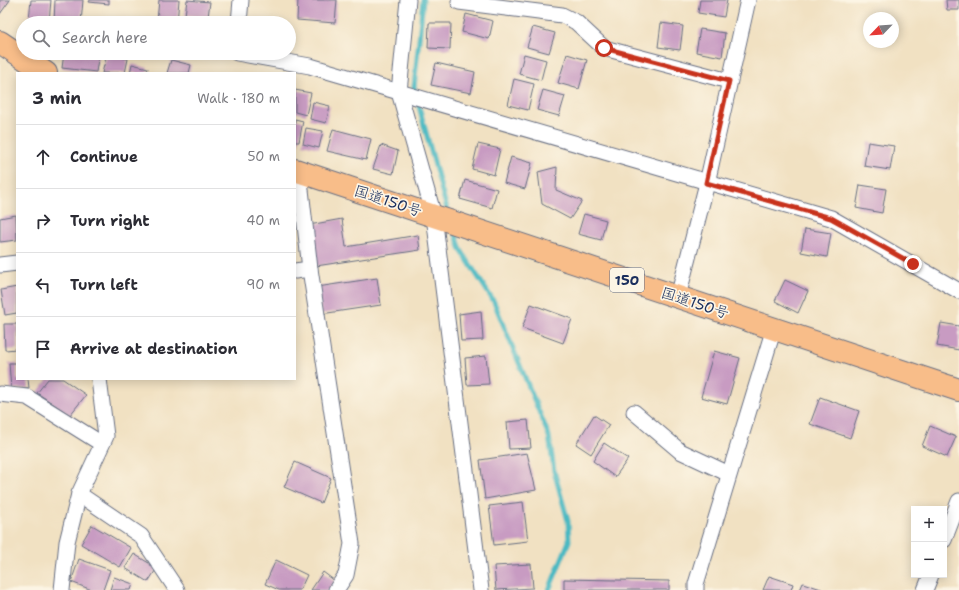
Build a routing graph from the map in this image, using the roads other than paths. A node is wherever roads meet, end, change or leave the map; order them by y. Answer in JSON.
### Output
{"nodes":[{"id":1,"x":241,"y":0,"type":"edge"},
{"id":2,"x":408,"y":0,"type":"edge"},
{"id":3,"x":748,"y":0,"type":"edge"},
{"id":4,"x":459,"y":2,"type":"dead end"},
{"id":5,"x":240,"y":16,"type":"edge"},
{"id":6,"x":0,"y":42,"type":"edge"},
{"id":7,"x":16,"y":49,"type":"edge"},
{"id":8,"x":35,"y":60,"type":"edge"},
{"id":9,"x":276,"y":60,"type":"edge"},
{"id":10,"x":45,"y":72,"type":"edge"},
{"id":11,"x":729,"y":81,"type":"junction"},
{"id":12,"x":399,"y":92,"type":"junction"},
{"id":13,"x":297,"y":171,"type":"edge"},
{"id":14,"x":706,"y":183,"type":"junction"},
{"id":15,"x":434,"y":216,"type":"junction"},
{"id":16,"x":16,"y":263,"type":"edge"},
{"id":17,"x":0,"y":265,"type":"edge"},
{"id":18,"x":310,"y":269,"type":"junction"},
{"id":19,"x":296,"y":271,"type":"edge"},
{"id":20,"x":959,"y":291,"type":"edge"},
{"id":21,"x":678,"y":297,"type":"junction"},
{"id":22,"x":774,"y":328,"type":"junction"},
{"id":23,"x":99,"y":380,"type":"edge"},
{"id":24,"x":959,"y":390,"type":"edge"},
{"id":25,"x":0,"y":394,"type":"edge"},
{"id":26,"x":634,"y":412,"type":"dead end"},
{"id":27,"x":102,"y":444,"type":"junction"},
{"id":28,"x":730,"y":474,"type":"junction"},
{"id":29,"x":80,"y":494,"type":"junction"},
{"id":30,"x":959,"y":501,"type":"edge"},
{"id":31,"x":947,"y":532,"type":"edge"},
{"id":32,"x":930,"y":578,"type":"edge"},
{"id":33,"x":62,"y":590,"type":"edge"},
{"id":34,"x":177,"y":590,"type":"edge"},
{"id":35,"x":336,"y":590,"type":"edge"},
{"id":36,"x":481,"y":590,"type":"edge"},
{"id":37,"x":696,"y":590,"type":"edge"},
{"id":38,"x":925,"y":590,"type":"edge"}],
"edges":[{"from":1,"to":5,"type":"street"},
{"from":2,"to":12,"type":"street"},
{"from":3,"to":11,"type":"street"},
{"from":4,"to":11,"type":"street"},
{"from":6,"to":7,"type":"highway"},
{"from":8,"to":10,"type":"highway"},
{"from":9,"to":12,"type":"street"},
{"from":11,"to":14,"type":"street"},
{"from":12,"to":14,"type":"street"},
{"from":12,"to":15,"type":"street"},
{"from":13,"to":15,"type":"highway","name":"国道150号","number":"150"},
{"from":13,"to":18,"type":"street"},
{"from":14,"to":20,"type":"street"},
{"from":14,"to":21,"type":"street"},
{"from":15,"to":21,"type":"highway","name":"国道150号","number":"150"},
{"from":15,"to":36,"type":"street"},
{"from":16,"to":17,"type":"street"},
{"from":18,"to":19,"type":"street"},
{"from":18,"to":35,"type":"street"},
{"from":21,"to":22,"type":"highway","name":"国道150号","number":"150"},
{"from":22,"to":24,"type":"highway","name":"国道150号","number":"150"},
{"from":22,"to":28,"type":"street"},
{"from":23,"to":27,"type":"street"},
{"from":25,"to":27,"type":"street"},
{"from":26,"to":28,"type":"street"},
{"from":27,"to":29,"type":"street"},
{"from":28,"to":37,"type":"street"},
{"from":29,"to":33,"type":"street"},
{"from":29,"to":34,"type":"street"},
{"from":30,"to":31,"type":"street"},
{"from":32,"to":38,"type":"street"}]}
